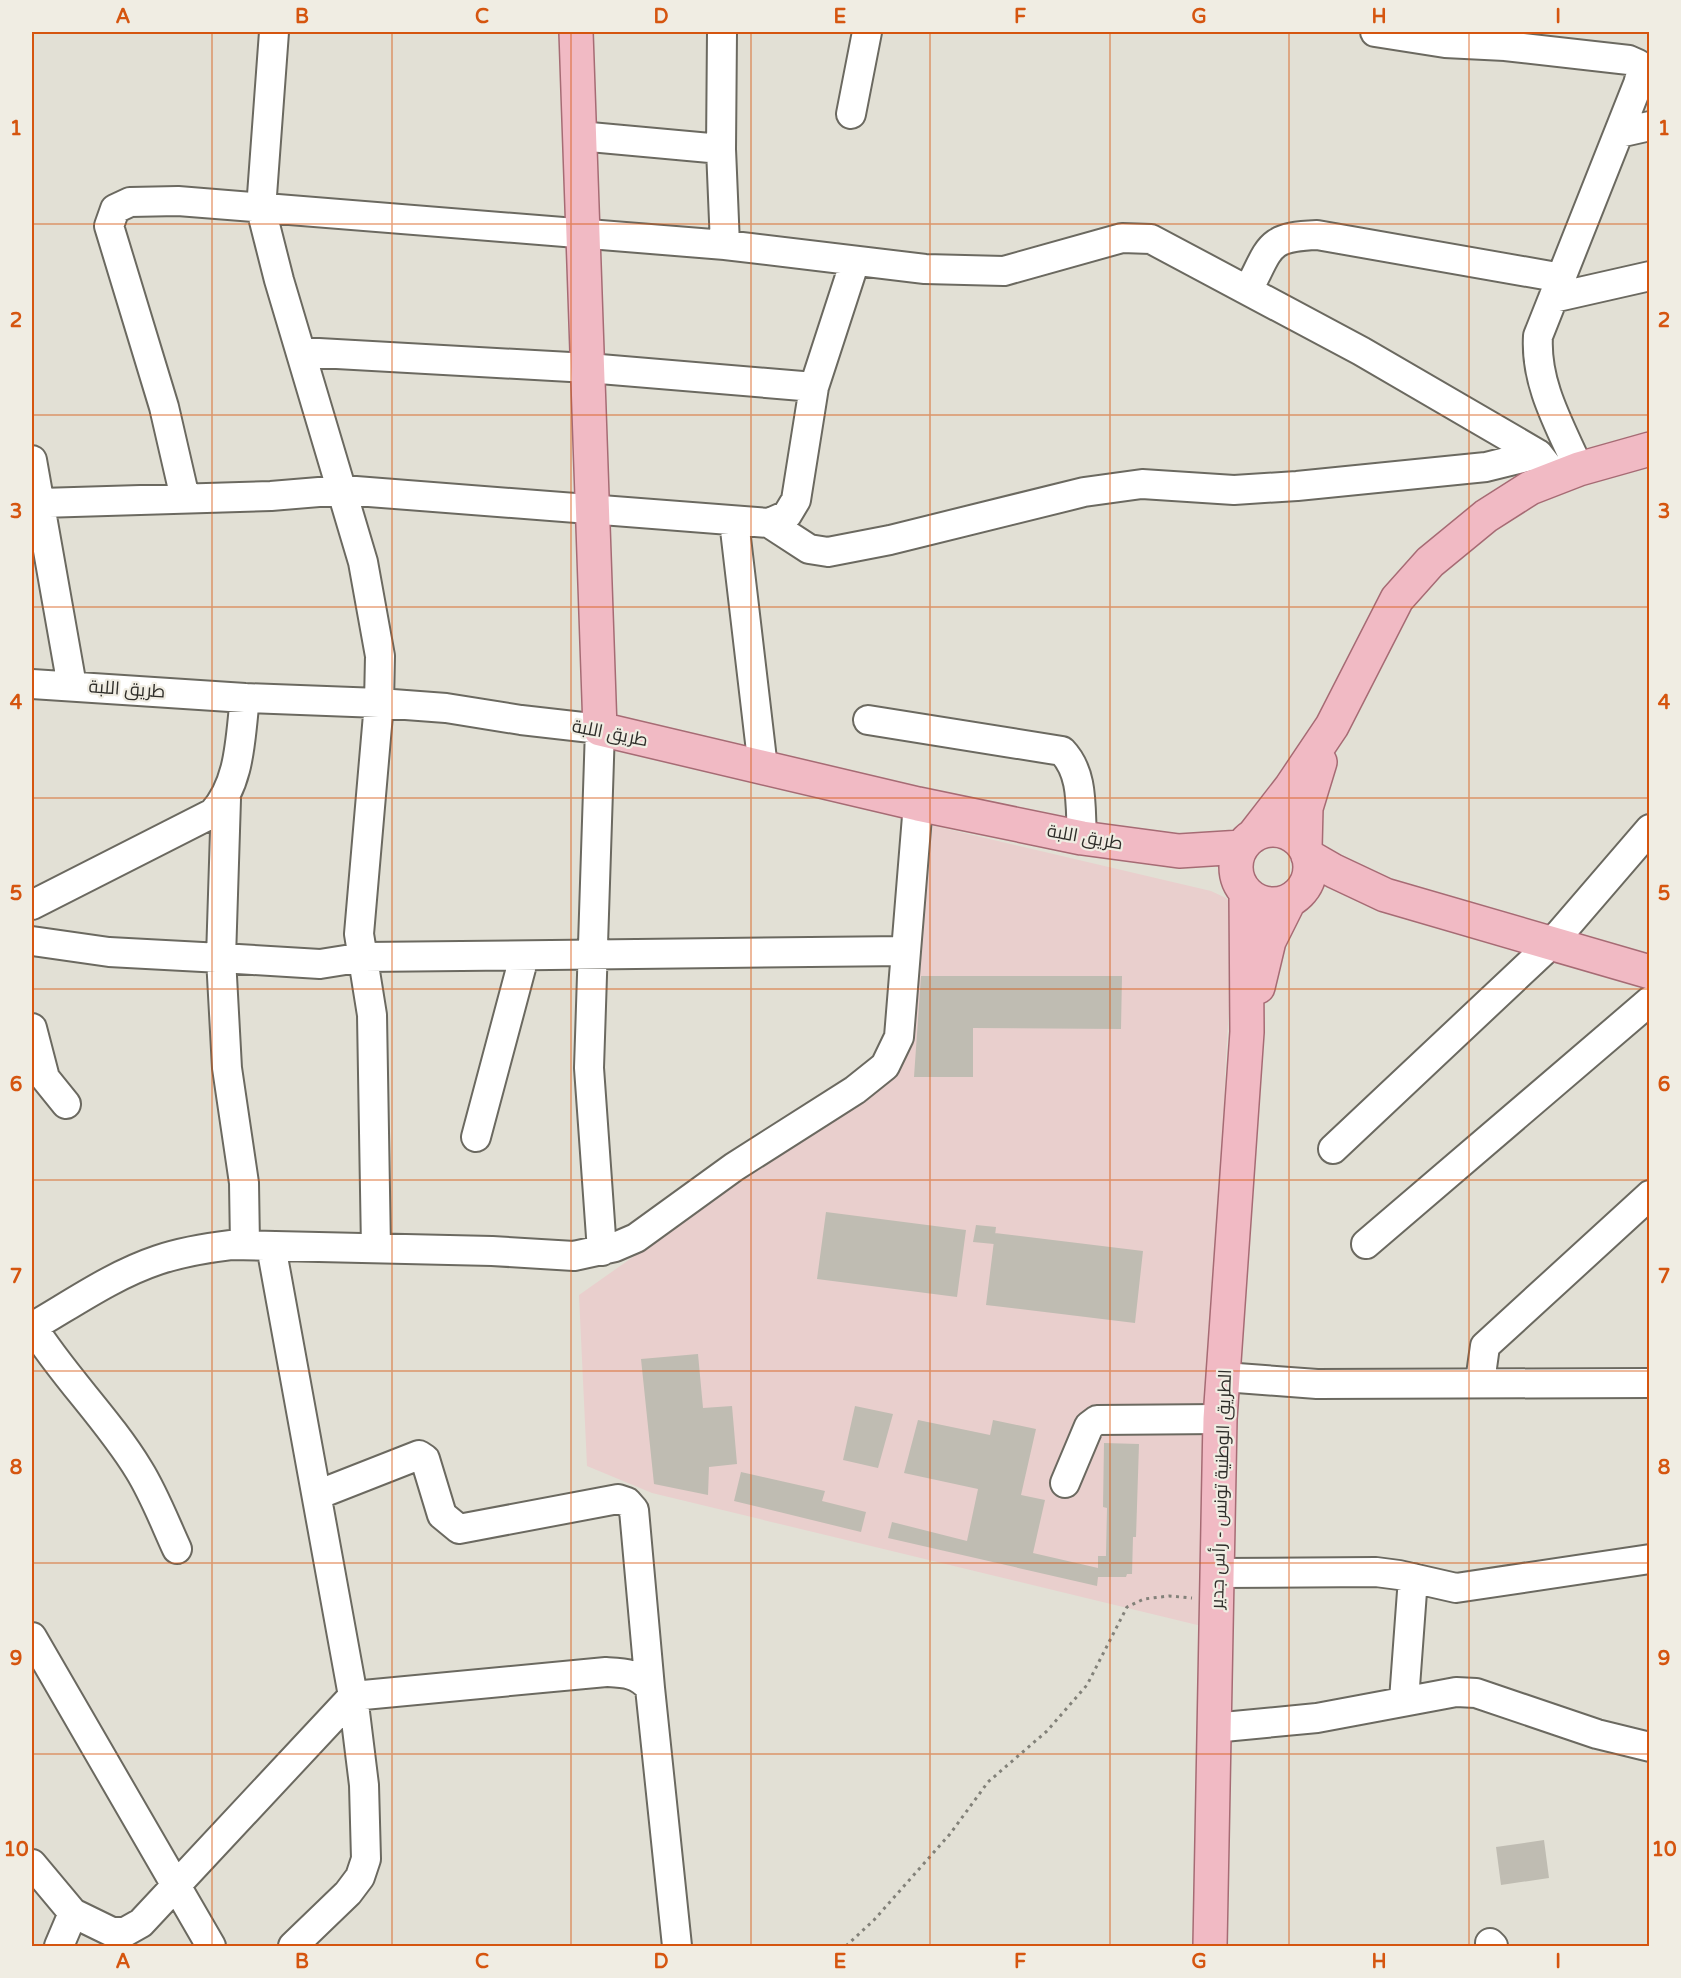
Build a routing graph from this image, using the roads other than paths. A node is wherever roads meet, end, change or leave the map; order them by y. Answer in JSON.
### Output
{"nodes":[{"id":1,"x":273,"y":32,"type":"edge"},
{"id":2,"x":576,"y":32,"type":"edge"},
{"id":3,"x":722,"y":32,"type":"edge"},
{"id":4,"x":867,"y":32,"type":"edge"},
{"id":5,"x":1375,"y":32,"type":"edge"},
{"id":6,"x":851,"y":114,"type":"dead end"},
{"id":7,"x":1650,"y":126,"type":"edge"},
{"id":8,"x":1619,"y":133,"type":"junction"},
{"id":9,"x":579,"y":136,"type":"junction"},
{"id":10,"x":721,"y":149,"type":"junction"},
{"id":11,"x":261,"y":209,"type":"junction"},
{"id":12,"x":584,"y":232,"type":"junction"},
{"id":13,"x":725,"y":245,"type":"junction"},
{"id":14,"x":855,"y":261,"type":"junction"},
{"id":15,"x":1650,"y":276,"type":"edge"},
{"id":16,"x":1558,"y":288,"type":"junction"},
{"id":17,"x":1248,"y":290,"type":"junction"},
{"id":18,"x":301,"y":352,"type":"junction"},
{"id":19,"x":588,"y":368,"type":"junction"},
{"id":20,"x":814,"y":387,"type":"junction"},
{"id":21,"x":1650,"y":448,"type":"edge"},
{"id":22,"x":32,"y":460,"type":"edge"},
{"id":23,"x":1557,"y":467,"type":"junction"},
{"id":24,"x":343,"y":490,"type":"junction"},
{"id":25,"x":185,"y":498,"type":"junction"},
{"id":26,"x":41,"y":503,"type":"junction"},
{"id":27,"x":593,"y":509,"type":"junction"},
{"id":28,"x":734,"y":521,"type":"junction"},
{"id":29,"x":769,"y":523,"type":"junction"},
{"id":30,"x":32,"y":684,"type":"edge"},
{"id":31,"x":72,"y":686,"type":"junction"},
{"id":32,"x":245,"y":698,"type":"junction"},
{"id":33,"x":379,"y":703,"type":"junction"},
{"id":34,"x":868,"y":720,"type":"dead end"},
{"id":35,"x":1332,"y":726,"type":"junction"},
{"id":36,"x":600,"y":729,"type":"junction"},
{"id":37,"x":763,"y":768,"type":"junction"},
{"id":38,"x":226,"y":799,"type":"junction"},
{"id":39,"x":918,"y":804,"type":"junction"},
{"id":40,"x":1650,"y":829,"type":"edge"},
{"id":41,"x":1082,"y":838,"type":"junction"},
{"id":42,"x":1306,"y":852,"type":"junction"},
{"id":43,"x":1244,"y":862,"type":"junction"},
{"id":44,"x":1385,"y":895,"type":"junction"},
{"id":45,"x":1293,"y":898,"type":"junction"},
{"id":46,"x":32,"y":904,"type":"edge"},
{"id":47,"x":32,"y":941,"type":"edge"},
{"id":48,"x":1551,"y":944,"type":"junction"},
{"id":49,"x":906,"y":951,"type":"junction"},
{"id":50,"x":593,"y":956,"type":"junction"},
{"id":51,"x":364,"y":957,"type":"junction"},
{"id":52,"x":524,"y":957,"type":"junction"},
{"id":53,"x":221,"y":958,"type":"junction"},
{"id":54,"x":1650,"y":972,"type":"edge"},
{"id":55,"x":1650,"y":1000,"type":"edge"},
{"id":56,"x":32,"y":1028,"type":"edge"},
{"id":57,"x":1247,"y":1032,"type":"junction"},
{"id":58,"x":66,"y":1104,"type":"dead end"},
{"id":59,"x":476,"y":1137,"type":"dead end"},
{"id":60,"x":1333,"y":1149,"type":"dead end"},
{"id":61,"x":1650,"y":1195,"type":"edge"},
{"id":62,"x":1366,"y":1244,"type":"dead end"},
{"id":63,"x":258,"y":1246,"type":"junction"},
{"id":64,"x":376,"y":1248,"type":"junction"},
{"id":65,"x":602,"y":1251,"type":"junction"},
{"id":66,"x":32,"y":1327,"type":"edge"},
{"id":67,"x":1224,"y":1377,"type":"junction"},
{"id":68,"x":1480,"y":1382,"type":"junction"},
{"id":69,"x":1650,"y":1383,"type":"edge"},
{"id":70,"x":1220,"y":1419,"type":"junction"},
{"id":71,"x":1065,"y":1483,"type":"dead end"},
{"id":72,"x":317,"y":1495,"type":"junction"},
{"id":73,"x":177,"y":1549,"type":"dead end"},
{"id":74,"x":1649,"y":1563,"type":"edge"},
{"id":75,"x":1413,"y":1578,"type":"junction"},
{"id":76,"x":1218,"y":1586,"type":"junction"},
{"id":77,"x":32,"y":1637,"type":"edge"},
{"id":78,"x":650,"y":1688,"type":"junction"},
{"id":79,"x":354,"y":1696,"type":"junction"},
{"id":80,"x":1404,"y":1700,"type":"junction"},
{"id":81,"x":1214,"y":1728,"type":"junction"},
{"id":82,"x":1650,"y":1748,"type":"edge"},
{"id":83,"x":32,"y":1864,"type":"edge"},
{"id":84,"x":176,"y":1884,"type":"junction"},
{"id":85,"x":73,"y":1913,"type":"junction"},
{"id":86,"x":59,"y":1947,"type":"edge"},
{"id":87,"x":211,"y":1947,"type":"edge"},
{"id":88,"x":293,"y":1947,"type":"edge"},
{"id":89,"x":677,"y":1947,"type":"edge"},
{"id":90,"x":1210,"y":1947,"type":"edge"}],
"edges":[{"from":1,"to":11,"type":"street"},
{"from":2,"to":9,"type":"main road"},
{"from":3,"to":10,"type":"street"},
{"from":4,"to":6,"type":"street"},
{"from":5,"to":8,"type":"street"},
{"from":7,"to":8,"type":"street"},
{"from":8,"to":16,"type":"street"},
{"from":9,"to":10,"type":"street"},
{"from":9,"to":12,"type":"main road"},
{"from":10,"to":13,"type":"street"},
{"from":11,"to":12,"type":"street"},
{"from":11,"to":18,"type":"street"},
{"from":11,"to":25,"type":"street"},
{"from":12,"to":13,"type":"street"},
{"from":12,"to":19,"type":"main road"},
{"from":13,"to":14,"type":"street"},
{"from":14,"to":17,"type":"street"},
{"from":14,"to":20,"type":"street"},
{"from":15,"to":16,"type":"street"},
{"from":16,"to":17,"type":"street"},
{"from":16,"to":23,"type":"street"},
{"from":17,"to":23,"type":"street"},
{"from":18,"to":19,"type":"street"},
{"from":18,"to":24,"type":"street"},
{"from":19,"to":20,"type":"street"},
{"from":19,"to":27,"type":"main road"},
{"from":20,"to":29,"type":"street"},
{"from":21,"to":23,"type":"main road"},
{"from":22,"to":26,"type":"street"},
{"from":23,"to":29,"type":"street"},
{"from":23,"to":35,"type":"main road"},
{"from":24,"to":25,"type":"street"},
{"from":24,"to":27,"type":"street"},
{"from":24,"to":33,"type":"street"},
{"from":25,"to":26,"type":"street"},
{"from":26,"to":31,"type":"street"},
{"from":27,"to":28,"type":"street"},
{"from":27,"to":36,"type":"main road"},
{"from":28,"to":29,"type":"street"},
{"from":28,"to":37,"type":"street"},
{"from":30,"to":31,"type":"street","name":"طريق اللبة"},
{"from":31,"to":32,"type":"street","name":"طريق اللبة"},
{"from":32,"to":33,"type":"street","name":"طريق اللبة"},
{"from":32,"to":38,"type":"street"},
{"from":33,"to":36,"type":"street","name":"طريق اللبة"},
{"from":33,"to":51,"type":"street"},
{"from":34,"to":41,"type":"street"},
{"from":35,"to":42,"type":"main road"},
{"from":35,"to":43,"type":"main road"},
{"from":36,"to":37,"type":"main road","name":"طريق اللبة"},
{"from":36,"to":50,"type":"street"},
{"from":37,"to":39,"type":"main road","name":"طريق اللبة"},
{"from":38,"to":46,"type":"street"},
{"from":38,"to":53,"type":"street"},
{"from":39,"to":41,"type":"main road","name":"طريق اللبة"},
{"from":39,"to":49,"type":"street"},
{"from":40,"to":48,"type":"street"},
{"from":41,"to":43,"type":"main road","name":"طريق اللبة"},
{"from":42,"to":43,"type":"main road"},
{"from":42,"to":44,"type":"main road"},
{"from":42,"to":45,"type":"main road"},
{"from":43,"to":45,"type":"main road"},
{"from":43,"to":57,"type":"main road","name":"الطريق الوطنية تونس - رأس جدير"},
{"from":44,"to":45,"type":"main road"},
{"from":44,"to":48,"type":"main road"},
{"from":45,"to":57,"type":"main road","name":"الطريق الوطنية تونس - رأس جدير"},
{"from":47,"to":53,"type":"street"},
{"from":48,"to":54,"type":"main road"},
{"from":48,"to":60,"type":"street"},
{"from":49,"to":50,"type":"street"},
{"from":49,"to":65,"type":"street"},
{"from":50,"to":52,"type":"street"},
{"from":50,"to":65,"type":"street"},
{"from":51,"to":52,"type":"street"},
{"from":51,"to":53,"type":"street"},
{"from":51,"to":64,"type":"street"},
{"from":52,"to":59,"type":"street"},
{"from":53,"to":63,"type":"street"},
{"from":55,"to":62,"type":"street"},
{"from":56,"to":58,"type":"street"},
{"from":57,"to":67,"type":"main road","name":"الطريق الوطنية تونس - رأس جدير"},
{"from":61,"to":68,"type":"street"},
{"from":63,"to":64,"type":"street"},
{"from":63,"to":66,"type":"street"},
{"from":63,"to":72,"type":"street"},
{"from":64,"to":65,"type":"street"},
{"from":66,"to":73,"type":"street"},
{"from":67,"to":68,"type":"street"},
{"from":67,"to":70,"type":"main road","name":"الطريق الوطنية تونس - رأس جدير"},
{"from":68,"to":69,"type":"street"},
{"from":70,"to":71,"type":"street"},
{"from":70,"to":76,"type":"main road","name":"الطريق الوطنية تونس - رأس جدير"},
{"from":72,"to":78,"type":"street"},
{"from":72,"to":79,"type":"street"},
{"from":74,"to":75,"type":"street"},
{"from":75,"to":76,"type":"street"},
{"from":75,"to":80,"type":"street"},
{"from":76,"to":81,"type":"main road","name":"الطريق الوطنية تونس - رأس جدير"},
{"from":77,"to":84,"type":"street"},
{"from":78,"to":79,"type":"street"},
{"from":78,"to":89,"type":"street"},
{"from":79,"to":84,"type":"street"},
{"from":79,"to":88,"type":"street"},
{"from":80,"to":81,"type":"street"},
{"from":80,"to":82,"type":"street"},
{"from":81,"to":90,"type":"main road","name":"الطريق الوطنية تونس - رأس جدير"},
{"from":83,"to":85,"type":"street"},
{"from":84,"to":85,"type":"street"},
{"from":84,"to":87,"type":"street"},
{"from":85,"to":86,"type":"street"}]}
